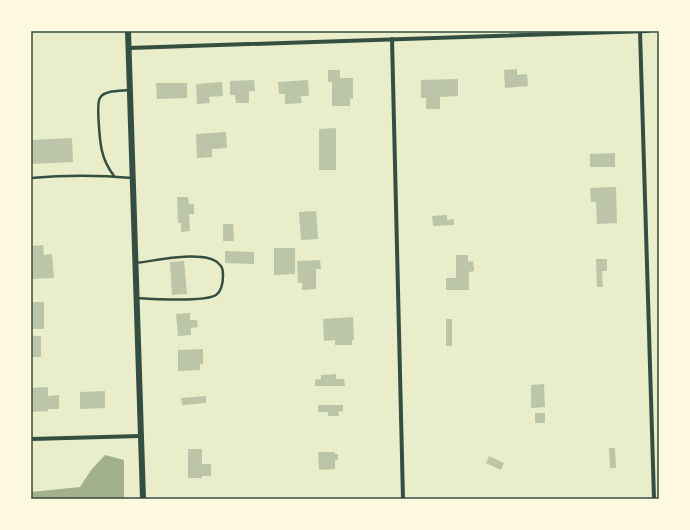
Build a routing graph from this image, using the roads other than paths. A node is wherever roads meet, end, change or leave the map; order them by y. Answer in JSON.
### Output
{"nodes":[{"id":1,"x":128,"y":31,"type":"edge"},
{"id":2,"x":640,"y":31,"type":"edge"},
{"id":3,"x":648,"y":31,"type":"edge"},
{"id":4,"x":392,"y":40,"type":"junction"},
{"id":5,"x":128,"y":48,"type":"junction"},
{"id":6,"x":130,"y":90,"type":"junction"},
{"id":7,"x":114,"y":176,"type":"junction"},
{"id":8,"x":31,"y":178,"type":"edge"},
{"id":9,"x":133,"y":178,"type":"junction"},
{"id":10,"x":135,"y":264,"type":"junction"},
{"id":11,"x":136,"y":298,"type":"junction"},
{"id":12,"x":140,"y":436,"type":"junction"},
{"id":13,"x":31,"y":439,"type":"edge"},
{"id":14,"x":142,"y":499,"type":"edge"},
{"id":15,"x":403,"y":499,"type":"edge"},
{"id":16,"x":654,"y":499,"type":"edge"}],
"edges":[{"from":1,"to":5,"type":"street"},
{"from":2,"to":3,"type":"street"},
{"from":2,"to":4,"type":"street"},
{"from":2,"to":16,"type":"street"},
{"from":4,"to":5,"type":"street"},
{"from":4,"to":15,"type":"street"},
{"from":5,"to":6,"type":"street"},
{"from":6,"to":7,"type":"lane"},
{"from":6,"to":9,"type":"street"},
{"from":7,"to":8,"type":"lane"},
{"from":7,"to":9,"type":"lane"},
{"from":9,"to":10,"type":"street"},
{"from":10,"to":11,"type":"street"},
{"from":10,"to":11,"type":"lane"},
{"from":11,"to":12,"type":"street"},
{"from":12,"to":13,"type":"street"},
{"from":12,"to":14,"type":"street"}]}
